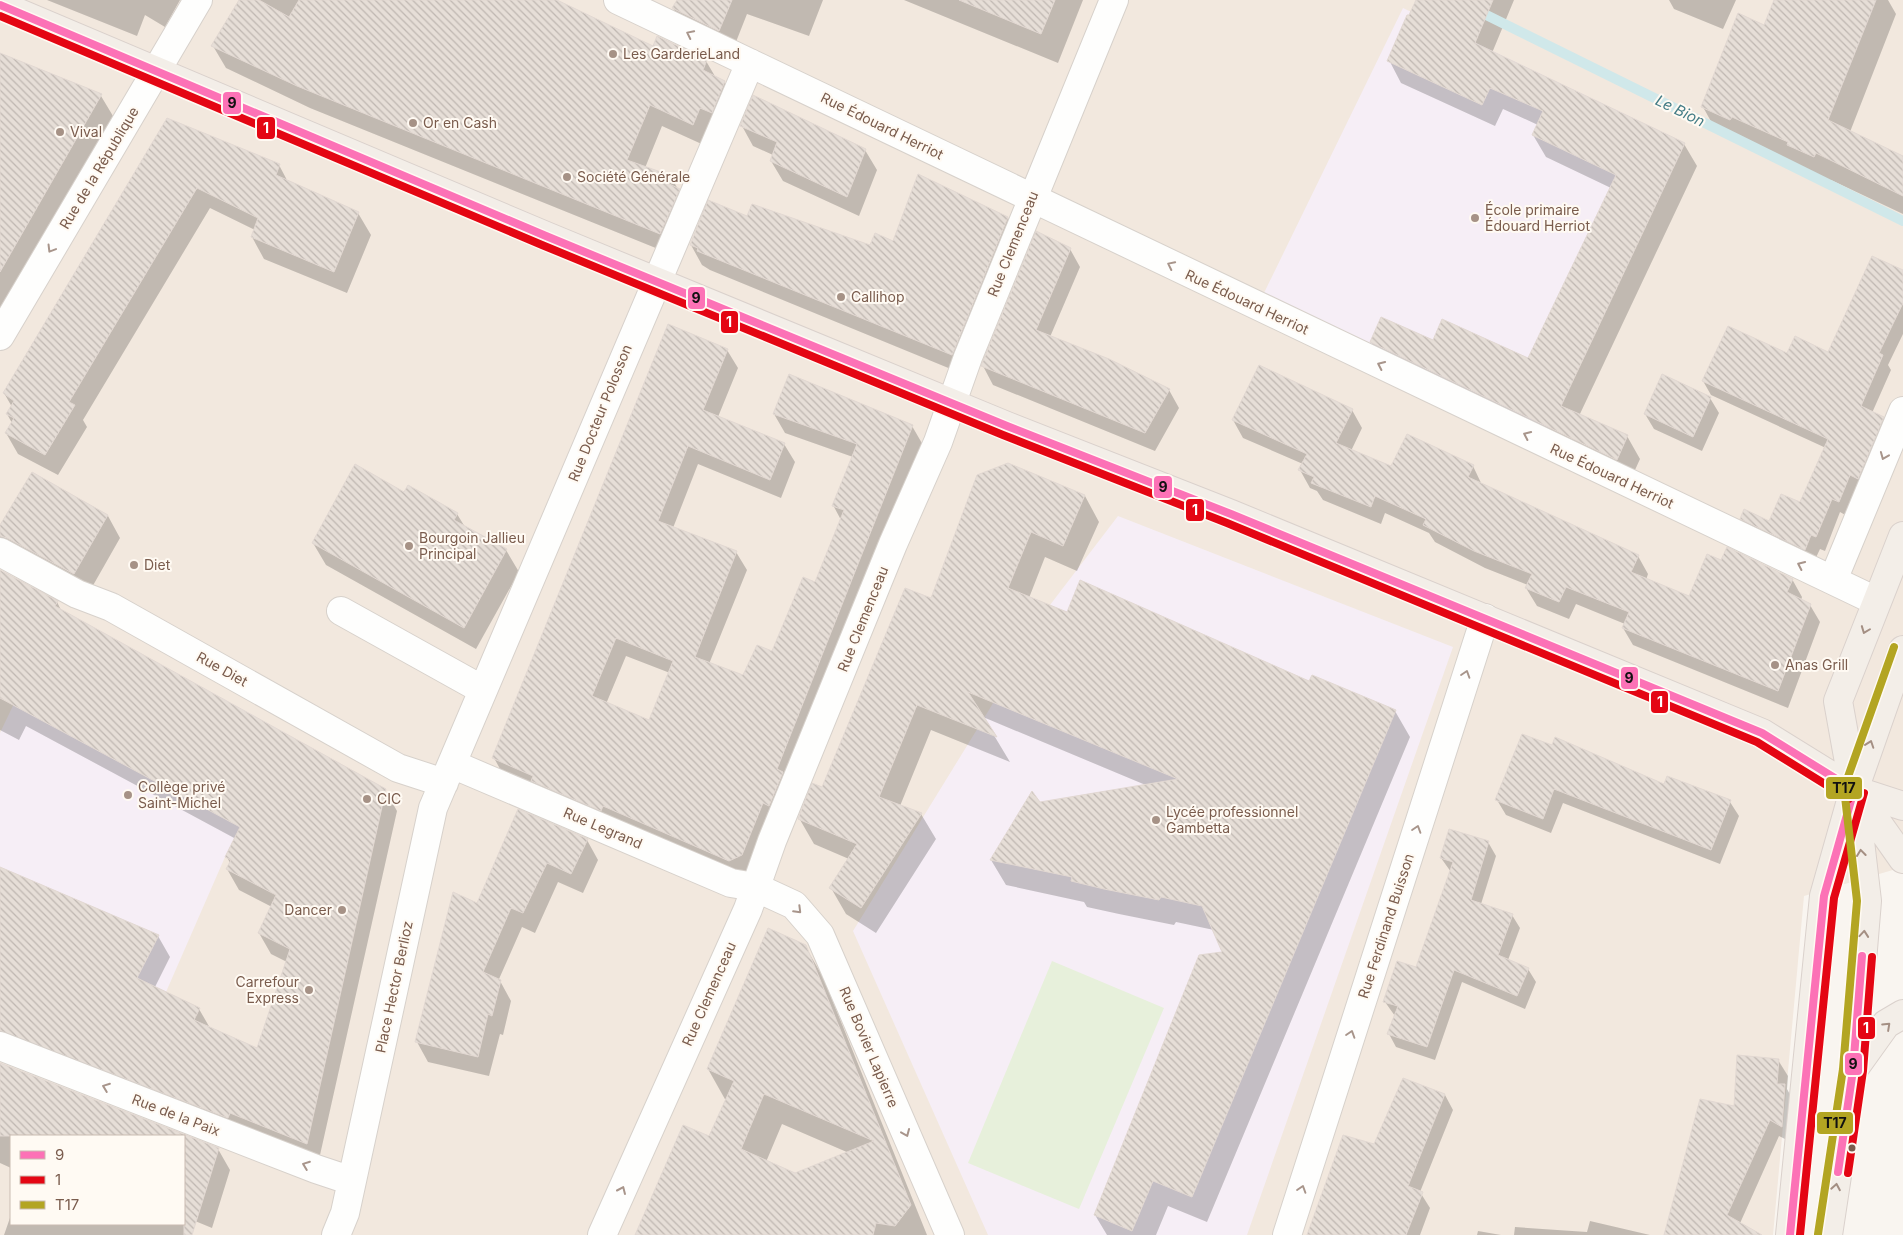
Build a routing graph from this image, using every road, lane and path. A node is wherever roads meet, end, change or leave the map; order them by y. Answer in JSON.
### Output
{"nodes":[{"id":1,"x":198,"y":0,"type":"edge"},
{"id":2,"x":618,"y":0,"type":"edge"},
{"id":3,"x":1114,"y":0,"type":"edge"},
{"id":4,"x":0,"y":5,"type":"edge"},
{"id":5,"x":750,"y":63,"type":"junction"},
{"id":6,"x":156,"y":71,"type":"junction"},
{"id":7,"x":1031,"y":198,"type":"junction"},
{"id":8,"x":656,"y":280,"type":"junction"},
{"id":9,"x":0,"y":336,"type":"edge"},
{"id":10,"x":952,"y":403,"type":"junction"},
{"id":11,"x":1903,"y":411,"type":"edge"},
{"id":12,"x":1903,"y":536,"type":"edge"},
{"id":13,"x":0,"y":552,"type":"edge"},
{"id":14,"x":1833,"y":580,"type":"junction"},
{"id":15,"x":1876,"y":601,"type":"junction"},
{"id":16,"x":341,"y":610,"type":"dead end"},
{"id":17,"x":1485,"y":618,"type":"junction"},
{"id":18,"x":1903,"y":650,"type":"edge"},
{"id":19,"x":483,"y":690,"type":"junction"},
{"id":20,"x":448,"y":773,"type":"junction"},
{"id":21,"x":1854,"y":790,"type":"junction"},
{"id":22,"x":1903,"y":806,"type":"edge"},
{"id":23,"x":1903,"y":859,"type":"edge"},
{"id":24,"x":755,"y":887,"type":"junction"},
{"id":25,"x":1903,"y":1014,"type":"edge"},
{"id":26,"x":0,"y":1046,"type":"edge"},
{"id":27,"x":1852,"y":1070,"type":"junction"},
{"id":28,"x":352,"y":1181,"type":"junction"},
{"id":29,"x":340,"y":1224,"type":"edge"},
{"id":30,"x":602,"y":1235,"type":"edge"},
{"id":31,"x":950,"y":1235,"type":"edge"},
{"id":32,"x":1287,"y":1235,"type":"edge"},
{"id":33,"x":1790,"y":1235,"type":"edge"},
{"id":34,"x":1828,"y":1235,"type":"edge"}],
"edges":[{"from":1,"to":6,"type":"street","name":"Rue de la République"},
{"from":5,"to":2,"type":"street","name":"Rue Édouard Herriot","one_way":true},
{"from":3,"to":7,"type":"street","name":"Rue Clemenceau"},
{"from":4,"to":6,"type":"main road"},
{"from":5,"to":7,"type":"street","name":"Rue Édouard Herriot"},
{"from":5,"to":8,"type":"street","name":"Rue Docteur Polosson"},
{"from":6,"to":8,"type":"main road"},
{"from":6,"to":9,"type":"street","name":"Rue de la République","one_way":true},
{"from":7,"to":10,"type":"street","name":"Rue Clemenceau"},
{"from":14,"to":7,"type":"street","name":"Rue Édouard Herriot","one_way":true},
{"from":8,"to":10,"type":"main road"},
{"from":8,"to":19,"type":"street","name":"Rue Docteur Polosson"},
{"from":10,"to":17,"type":"main road"},
{"from":10,"to":24,"type":"street","name":"Rue Clemenceau"},
{"from":11,"to":14,"type":"street","one_way":true},
{"from":12,"to":15,"type":"main road"},
{"from":13,"to":20,"type":"street","name":"Rue Diet"},
{"from":14,"to":15,"type":"street","name":"Rue Édouard Herriot"},
{"from":15,"to":21,"type":"main road","one_way":true},
{"from":16,"to":19,"type":"street"},
{"from":17,"to":21,"type":"main road"},
{"from":32,"to":17,"type":"street","name":"Rue Ferdinand Buisson","one_way":true},
{"from":21,"to":18,"type":"main road","one_way":true},
{"from":19,"to":20,"type":"street","name":"Rue Docteur Polosson"},
{"from":20,"to":24,"type":"street","name":"Rue Legrand"},
{"from":20,"to":28,"type":"street","name":"Place Hector Berlioz"},
{"from":21,"to":22,"type":"main road"},
{"from":21,"to":23,"type":"main road"},
{"from":27,"to":21,"type":"main road","one_way":true},
{"from":21,"to":33,"type":"main road"},
{"from":30,"to":24,"type":"street","name":"Rue Clemenceau","one_way":true},
{"from":24,"to":31,"type":"street","name":"Rue Bovier Lapierre","one_way":true},
{"from":27,"to":25,"type":"main road","one_way":true},
{"from":28,"to":26,"type":"street","name":"Rue de la Paix","one_way":true},
{"from":34,"to":27,"type":"main road","one_way":true},
{"from":28,"to":29,"type":"street","name":"Place Hector Berlioz"}]}
